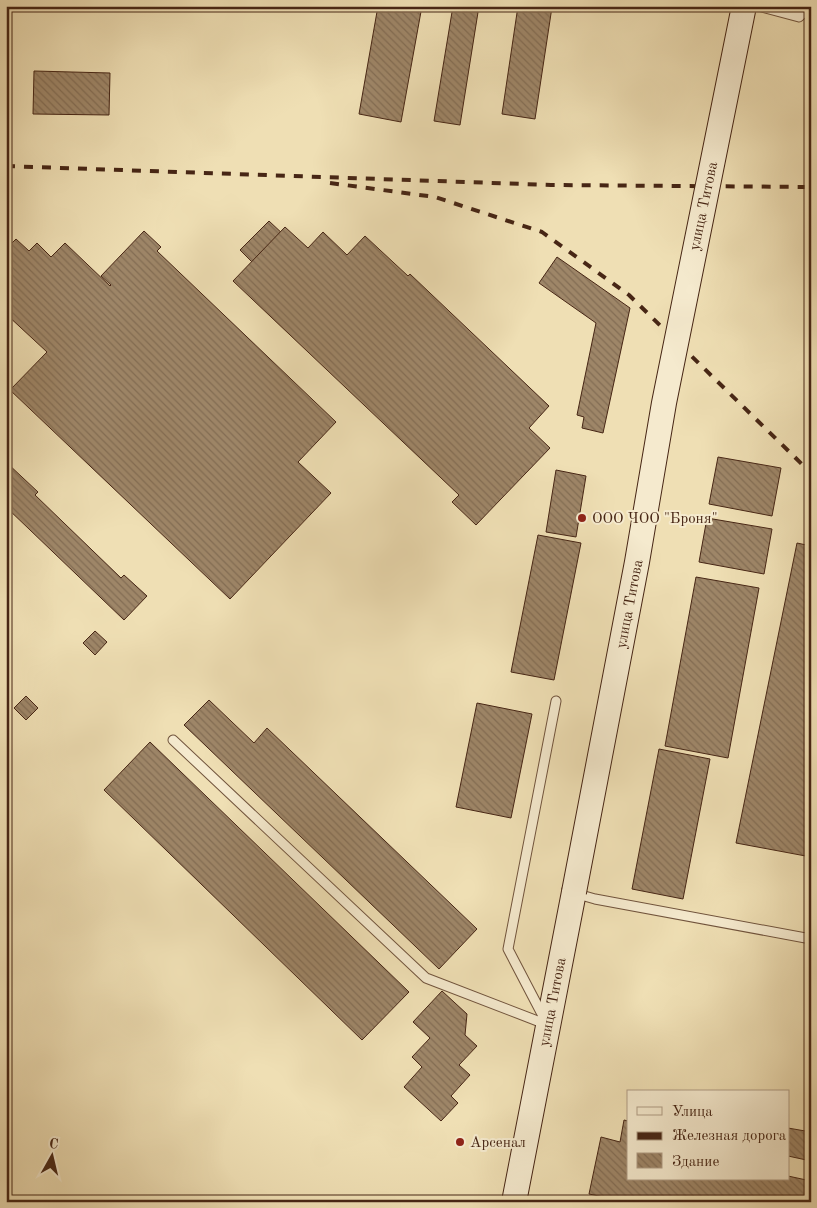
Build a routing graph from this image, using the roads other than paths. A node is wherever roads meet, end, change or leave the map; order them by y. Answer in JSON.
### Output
{"nodes":[{"id":1,"x":744,"y":6,"type":"edge"},
{"id":2,"x":758,"y":6,"type":"edge"},
{"id":3,"x":811,"y":6,"type":"edge"},
{"id":4,"x":556,"y":701,"type":"dead end"},
{"id":5,"x":173,"y":740,"type":"dead end"},
{"id":6,"x":574,"y":892,"type":"junction"},
{"id":7,"x":811,"y":939,"type":"edge"},
{"id":8,"x":548,"y":1025,"type":"junction"},
{"id":9,"x":514,"y":1202,"type":"edge"}],
"edges":[{"from":1,"to":6,"type":"main road","name":"улица Титова","bridge":true},
{"from":2,"to":3,"type":"lane"},
{"from":4,"to":8,"type":"lane"},
{"from":5,"to":8,"type":"lane"},
{"from":6,"to":7,"type":"lane"},
{"from":6,"to":8,"type":"main road","name":"улица Титова"},
{"from":8,"to":9,"type":"main road","name":"улица Титова"}]}
